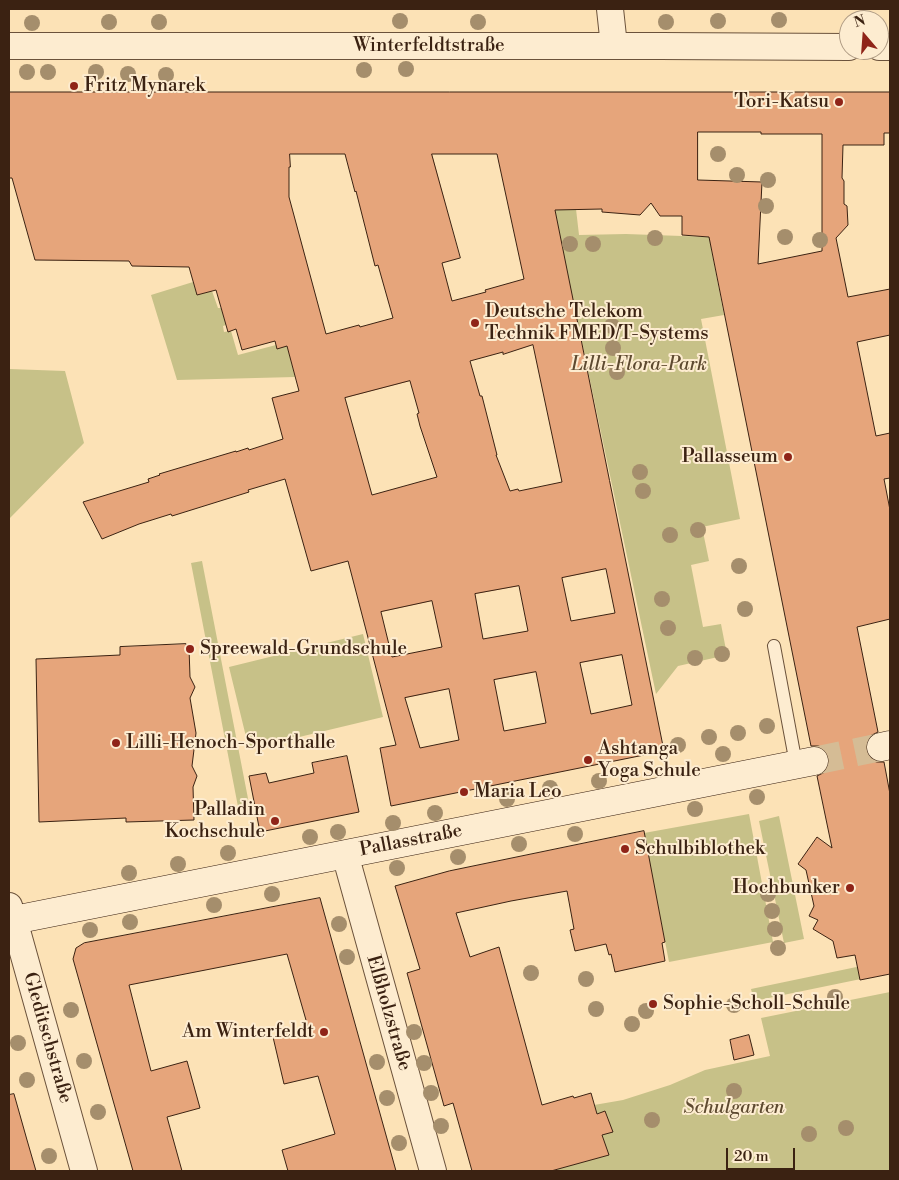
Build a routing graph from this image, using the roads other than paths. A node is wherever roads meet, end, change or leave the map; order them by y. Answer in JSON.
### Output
{"nodes":[{"id":1,"x":610,"y":9,"type":"edge"},
{"id":2,"x":9,"y":46,"type":"edge"},
{"id":3,"x":614,"y":46,"type":"junction"},
{"id":4,"x":839,"y":47,"type":"edge"},
{"id":5,"x":774,"y":646,"type":"dead end"},
{"id":6,"x":805,"y":763,"type":"joint"},
{"id":7,"x":345,"y":854,"type":"junction"},
{"id":8,"x":11,"y":916,"type":"edge"},
{"id":9,"x":84,"y":1171,"type":"edge"},
{"id":10,"x":432,"y":1171,"type":"edge"}],
"edges":[{"from":1,"to":3,"type":"street"},
{"from":2,"to":3,"type":"street","name":"Winterfeldtstraße"},
{"from":3,"to":4,"type":"street","name":"Winterfeldtstraße"},
{"from":5,"to":6,"type":"lane"},
{"from":6,"to":7,"type":"main road","name":"Pallasstraße"},
{"from":7,"to":8,"type":"main road","name":"Pallasstraße"},
{"from":7,"to":10,"type":"street","name":"Elßholzstraße"},
{"from":8,"to":9,"type":"street","name":"Gleditschstraße"}]}
